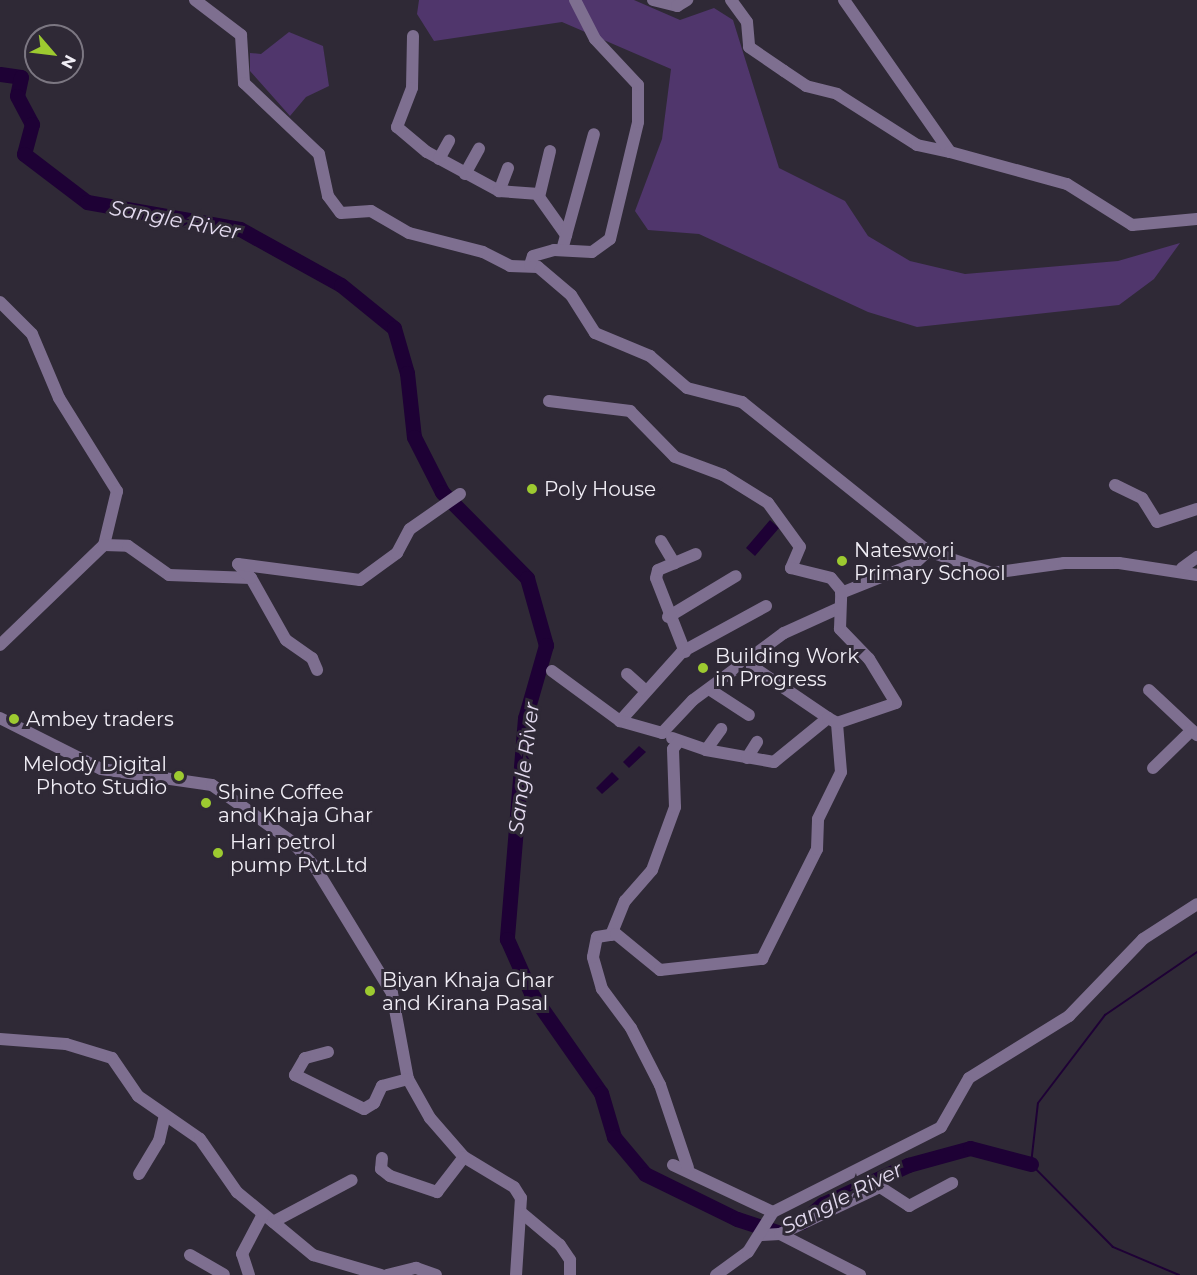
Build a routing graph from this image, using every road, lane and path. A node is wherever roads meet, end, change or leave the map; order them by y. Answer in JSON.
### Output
{"nodes":[{"id":1,"x":195,"y":0,"type":"edge"},
{"id":2,"x":575,"y":0,"type":"edge"},
{"id":3,"x":653,"y":0,"type":"edge"},
{"id":4,"x":687,"y":0,"type":"edge"},
{"id":5,"x":731,"y":0,"type":"edge"},
{"id":6,"x":844,"y":0,"type":"edge"},
{"id":7,"x":413,"y":36,"type":"dead end"},
{"id":8,"x":427,"y":132,"type":"dead end"},
{"id":9,"x":594,"y":134,"type":"dead end"},
{"id":10,"x":449,"y":141,"type":"dead end"},
{"id":11,"x":420,"y":145,"type":"junction"},
{"id":12,"x":479,"y":149,"type":"dead end"},
{"id":13,"x":550,"y":151,"type":"dead end"},
{"id":14,"x":950,"y":152,"type":"junction"},
{"id":15,"x":439,"y":159,"type":"junction"},
{"id":16,"x":508,"y":168,"type":"dead end"},
{"id":17,"x":465,"y":174,"type":"junction"},
{"id":18,"x":499,"y":191,"type":"junction"},
{"id":19,"x":539,"y":194,"type":"junction"},
{"id":20,"x":1197,"y":219,"type":"edge"},
{"id":21,"x":566,"y":235,"type":"junction"},
{"id":22,"x":562,"y":250,"type":"junction"},
{"id":23,"x":530,"y":266,"type":"junction"},
{"id":24,"x":0,"y":302,"type":"edge"},
{"id":25,"x":549,"y":401,"type":"dead end"},
{"id":26,"x":1115,"y":485,"type":"dead end"},
{"id":27,"x":457,"y":496,"type":"dead end"},
{"id":28,"x":1197,"y":509,"type":"edge"},
{"id":29,"x":661,"y":541,"type":"dead end"},
{"id":30,"x":104,"y":545,"type":"junction"},
{"id":31,"x":928,"y":550,"type":"junction"},
{"id":32,"x":696,"y":554,"type":"dead end"},
{"id":33,"x":1197,"y":557,"type":"edge"},
{"id":34,"x":674,"y":563,"type":"junction"},
{"id":35,"x":1192,"y":574,"type":"edge"},
{"id":36,"x":736,"y":576,"type":"dead end"},
{"id":37,"x":251,"y":578,"type":"junction"},
{"id":38,"x":842,"y":591,"type":"junction"},
{"id":39,"x":766,"y":606,"type":"dead end"},
{"id":40,"x":839,"y":608,"type":"junction"},
{"id":41,"x":668,"y":617,"type":"junction"},
{"id":42,"x":0,"y":645,"type":"edge"},
{"id":43,"x":685,"y":652,"type":"junction"},
{"id":44,"x":746,"y":662,"type":"junction"},
{"id":45,"x":317,"y":670,"type":"dead end"},
{"id":46,"x":552,"y":671,"type":"dead end"},
{"id":47,"x":627,"y":674,"type":"dead end"},
{"id":48,"x":1149,"y":690,"type":"dead end"},
{"id":49,"x":646,"y":691,"type":"junction"},
{"id":50,"x":712,"y":691,"type":"junction"},
{"id":51,"x":749,"y":715,"type":"dead end"},
{"id":52,"x":0,"y":718,"type":"edge"},
{"id":53,"x":620,"y":720,"type":"junction"},
{"id":54,"x":832,"y":721,"type":"junction"},
{"id":55,"x":721,"y":729,"type":"dead end"},
{"id":56,"x":662,"y":733,"type":"junction"},
{"id":57,"x":1195,"y":733,"type":"edge"},
{"id":58,"x":679,"y":741,"type":"junction"},
{"id":59,"x":757,"y":742,"type":"dead end"},
{"id":60,"x":706,"y":750,"type":"junction"},
{"id":61,"x":747,"y":758,"type":"junction"},
{"id":62,"x":1153,"y":768,"type":"dead end"},
{"id":63,"x":1197,"y":904,"type":"edge"},
{"id":64,"x":610,"y":935,"type":"junction"},
{"id":65,"x":0,"y":1040,"type":"edge"},
{"id":66,"x":328,"y":1052,"type":"dead end"},
{"id":67,"x":408,"y":1079,"type":"junction"},
{"id":68,"x":165,"y":1116,"type":"junction"},
{"id":69,"x":464,"y":1157,"type":"junction"},
{"id":70,"x":382,"y":1158,"type":"dead end"},
{"id":71,"x":673,"y":1165,"type":"dead end"},
{"id":72,"x":688,"y":1168,"type":"junction"},
{"id":73,"x":138,"y":1174,"type":"dead end"},
{"id":74,"x":352,"y":1180,"type":"dead end"},
{"id":75,"x":952,"y":1183,"type":"dead end"},
{"id":76,"x":263,"y":1214,"type":"junction"},
{"id":77,"x":523,"y":1214,"type":"junction"},
{"id":78,"x":772,"y":1214,"type":"junction"},
{"id":79,"x":273,"y":1222,"type":"junction"},
{"id":80,"x":763,"y":1234,"type":"junction"},
{"id":81,"x":780,"y":1234,"type":"junction"},
{"id":82,"x":190,"y":1255,"type":"dead end"},
{"id":83,"x":224,"y":1275,"type":"edge"},
{"id":84,"x":249,"y":1275,"type":"edge"},
{"id":85,"x":381,"y":1275,"type":"edge"},
{"id":86,"x":387,"y":1275,"type":"edge"},
{"id":87,"x":436,"y":1275,"type":"edge"},
{"id":88,"x":516,"y":1275,"type":"edge"},
{"id":89,"x":570,"y":1275,"type":"edge"},
{"id":90,"x":716,"y":1275,"type":"edge"},
{"id":91,"x":860,"y":1275,"type":"edge"}],
"edges":[{"from":1,"to":23,"type":"street"},
{"from":2,"to":22,"type":"street"},
{"from":3,"to":4,"type":"street"},
{"from":5,"to":14,"type":"street"},
{"from":6,"to":14,"type":"street"},
{"from":7,"to":11,"type":"street"},
{"from":8,"to":11,"type":"street"},
{"from":9,"to":21,"type":"street"},
{"from":10,"to":15,"type":"street"},
{"from":11,"to":15,"type":"street"},
{"from":12,"to":17,"type":"street"},
{"from":13,"to":19,"type":"street"},
{"from":14,"to":20,"type":"street"},
{"from":15,"to":17,"type":"street"},
{"from":16,"to":18,"type":"street"},
{"from":17,"to":18,"type":"street"},
{"from":18,"to":19,"type":"street"},
{"from":19,"to":21,"type":"street"},
{"from":21,"to":22,"type":"street"},
{"from":22,"to":23,"type":"street"},
{"from":23,"to":31,"type":"street"},
{"from":24,"to":30,"type":"street"},
{"from":25,"to":38,"type":"street"},
{"from":26,"to":28,"type":"street"},
{"from":27,"to":37,"type":"street"},
{"from":29,"to":34,"type":"street"},
{"from":30,"to":37,"type":"street"},
{"from":30,"to":42,"type":"street"},
{"from":31,"to":35,"type":"street"},
{"from":31,"to":38,"type":"street"},
{"from":32,"to":34,"type":"street"},
{"from":33,"to":35,"type":"street"},
{"from":34,"to":41,"type":"street"},
{"from":36,"to":41,"type":"street"},
{"from":37,"to":45,"type":"street"},
{"from":38,"to":40,"type":"street"},
{"from":39,"to":43,"type":"street"},
{"from":40,"to":44,"type":"street"},
{"from":40,"to":54,"type":"street"},
{"from":41,"to":43,"type":"street"},
{"from":43,"to":49,"type":"street"},
{"from":44,"to":50,"type":"street"},
{"from":44,"to":54,"type":"street"},
{"from":46,"to":53,"type":"street"},
{"from":47,"to":49,"type":"street"},
{"from":48,"to":57,"type":"street"},
{"from":49,"to":53,"type":"street"},
{"from":50,"to":51,"type":"street"},
{"from":50,"to":56,"type":"street"},
{"from":52,"to":67,"type":"street"},
{"from":53,"to":56,"type":"street"},
{"from":54,"to":61,"type":"street"},
{"from":54,"to":64,"type":"street"},
{"from":55,"to":60,"type":"street"},
{"from":56,"to":58,"type":"street"},
{"from":57,"to":62,"type":"street"},
{"from":58,"to":60,"type":"street"},
{"from":58,"to":64,"type":"street"},
{"from":59,"to":61,"type":"street"},
{"from":60,"to":61,"type":"street"},
{"from":63,"to":78,"type":"street"},
{"from":64,"to":72,"type":"street"},
{"from":65,"to":68,"type":"street"},
{"from":66,"to":67,"type":"street"},
{"from":67,"to":69,"type":"street"},
{"from":68,"to":73,"type":"street"},
{"from":68,"to":76,"type":"street"},
{"from":69,"to":70,"type":"street"},
{"from":69,"to":77,"type":"street"},
{"from":71,"to":72,"type":"street"},
{"from":72,"to":78,"type":"street"},
{"from":74,"to":79,"type":"street"},
{"from":75,"to":81,"type":"street"},
{"from":76,"to":79,"type":"street"},
{"from":76,"to":84,"type":"street"},
{"from":77,"to":88,"type":"street"},
{"from":77,"to":89,"type":"street"},
{"from":78,"to":80,"type":"street"},
{"from":79,"to":85,"type":"street"},
{"from":80,"to":81,"type":"street"},
{"from":80,"to":90,"type":"street"},
{"from":81,"to":91,"type":"street"},
{"from":82,"to":83,"type":"street"},
{"from":86,"to":87,"type":"street"}]}
